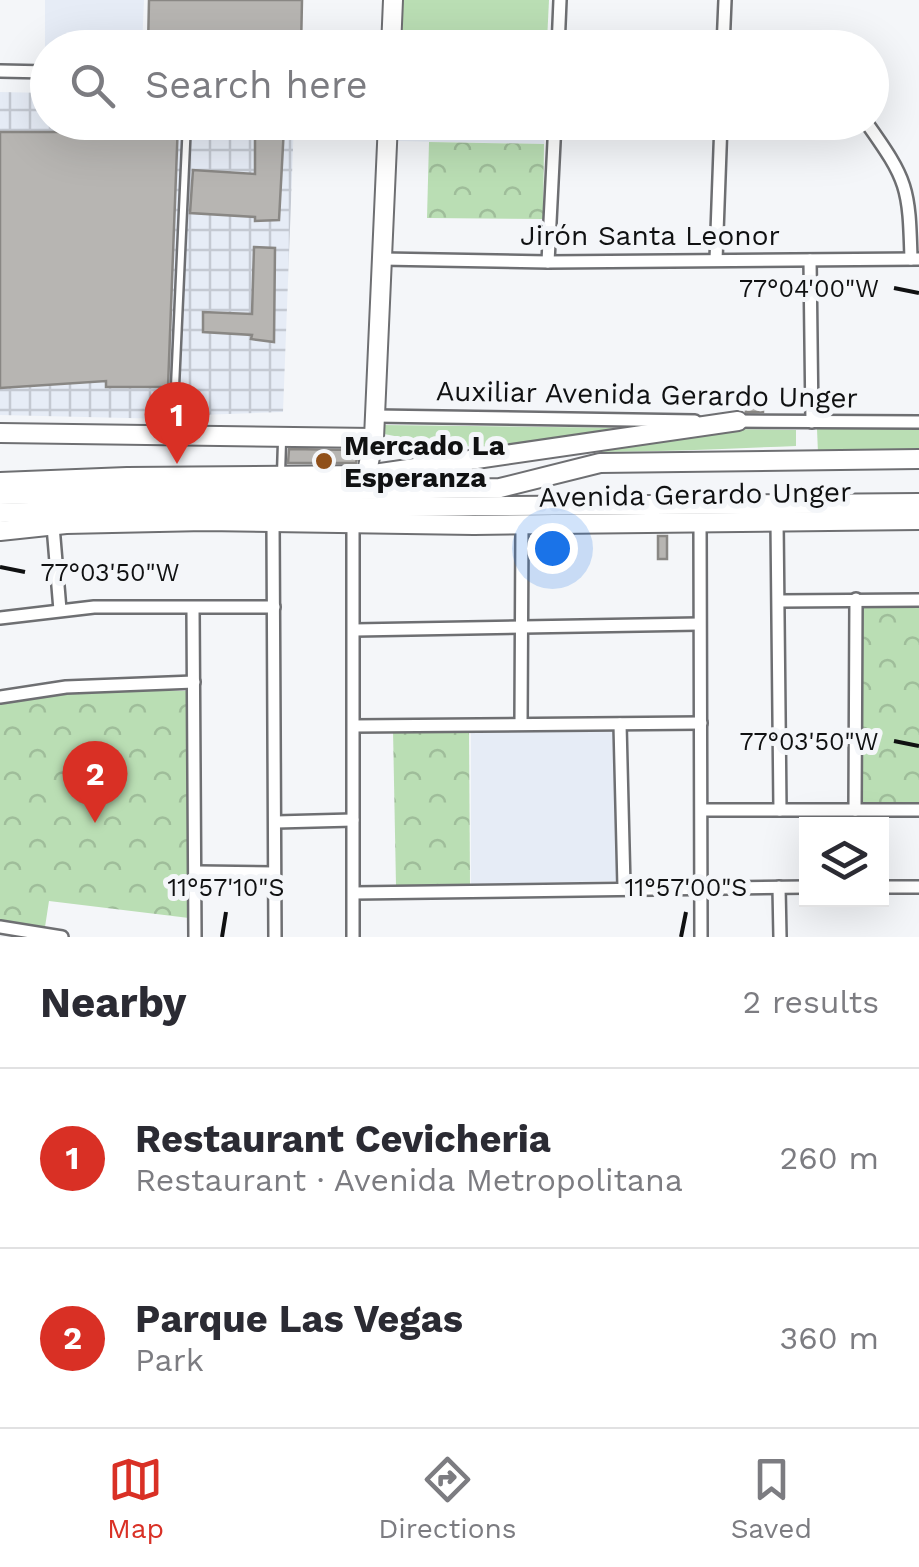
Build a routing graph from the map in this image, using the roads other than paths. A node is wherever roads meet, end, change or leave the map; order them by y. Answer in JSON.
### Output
{"nodes":[{"id":1,"x":393,"y":0,"type":"edge"},
{"id":2,"x":560,"y":0,"type":"edge"},
{"id":3,"x":725,"y":0,"type":"edge"},
{"id":4,"x":392,"y":30,"type":"edge"},
{"id":5,"x":559,"y":30,"type":"edge"},
{"id":6,"x":724,"y":30,"type":"edge"},
{"id":7,"x":0,"y":71,"type":"edge"},
{"id":8,"x":30,"y":72,"type":"edge"},
{"id":9,"x":186,"y":140,"type":"edge"},
{"id":10,"x":387,"y":140,"type":"edge"},
{"id":11,"x":554,"y":140,"type":"edge"},
{"id":12,"x":720,"y":140,"type":"edge"},
{"id":13,"x":879,"y":140,"type":"edge"},
{"id":14,"x":382,"y":259,"type":"junction"},
{"id":15,"x":915,"y":259,"type":"edge"},
{"id":16,"x":716,"y":260,"type":"junction"},
{"id":17,"x":810,"y":260,"type":"junction"},
{"id":18,"x":548,"y":262,"type":"junction"},
{"id":19,"x":374,"y":416,"type":"junction"},
{"id":20,"x":738,"y":421,"type":"junction"},
{"id":21,"x":812,"y":422,"type":"junction"},
{"id":22,"x":919,"y":422,"type":"edge"},
{"id":23,"x":0,"y":433,"type":"edge"},
{"id":24,"x":173,"y":434,"type":"junction"},
{"id":25,"x":282,"y":436,"type":"junction"},
{"id":26,"x":374,"y":438,"type":"junction"},
{"id":27,"x":919,"y":460,"type":"edge"},
{"id":28,"x":281,"y":474,"type":"junction"},
{"id":29,"x":0,"y":482,"type":"edge"},
{"id":30,"x":0,"y":495,"type":"edge"},
{"id":31,"x":360,"y":499,"type":"junction"},
{"id":32,"x":895,"y":503,"type":"junction"},
{"id":33,"x":919,"y":503,"type":"edge"},
{"id":34,"x":0,"y":513,"type":"edge"},
{"id":35,"x":919,"y":518,"type":"edge"},
{"id":36,"x":777,"y":521,"type":"junction"},
{"id":37,"x":273,"y":522,"type":"junction"},
{"id":38,"x":700,"y":522,"type":"junction"},
{"id":39,"x":522,"y":524,"type":"junction"},
{"id":40,"x":53,"y":526,"type":"junction"},
{"id":41,"x":0,"y":531,"type":"edge"},
{"id":42,"x":856,"y":599,"type":"junction"},
{"id":43,"x":919,"y":600,"type":"edge"},
{"id":44,"x":780,"y":601,"type":"junction"},
{"id":45,"x":274,"y":608,"type":"junction"},
{"id":46,"x":193,"y":609,"type":"junction"},
{"id":47,"x":60,"y":610,"type":"junction"},
{"id":48,"x":0,"y":618,"type":"edge"},
{"id":49,"x":699,"y":624,"type":"junction"},
{"id":50,"x":522,"y":627,"type":"junction"},
{"id":51,"x":354,"y":630,"type":"junction"},
{"id":52,"x":194,"y":682,"type":"junction"},
{"id":53,"x":0,"y":697,"type":"edge"},
{"id":54,"x":700,"y":723,"type":"junction"},
{"id":55,"x":521,"y":724,"type":"junction"},
{"id":56,"x":620,"y":724,"type":"junction"},
{"id":57,"x":354,"y":726,"type":"junction"},
{"id":58,"x":702,"y":810,"type":"junction"},
{"id":59,"x":780,"y":810,"type":"junction"},
{"id":60,"x":855,"y":810,"type":"junction"},
{"id":61,"x":919,"y":810,"type":"edge"},
{"id":62,"x":353,"y":820,"type":"junction"},
{"id":63,"x":276,"y":822,"type":"junction"},
{"id":64,"x":197,"y":872,"type":"junction"},
{"id":65,"x":274,"y":873,"type":"junction"},
{"id":66,"x":702,"y":886,"type":"junction"},
{"id":67,"x":624,"y":887,"type":"junction"},
{"id":68,"x":780,"y":887,"type":"junction"},
{"id":69,"x":799,"y":887,"type":"edge"},
{"id":70,"x":889,"y":887,"type":"edge"},
{"id":71,"x":919,"y":888,"type":"edge"},
{"id":72,"x":354,"y":894,"type":"junction"},
{"id":73,"x":0,"y":927,"type":"edge"},
{"id":74,"x":62,"y":937,"type":"edge"},
{"id":75,"x":195,"y":937,"type":"edge"},
{"id":76,"x":274,"y":937,"type":"edge"},
{"id":77,"x":354,"y":937,"type":"edge"},
{"id":78,"x":701,"y":937,"type":"edge"},
{"id":79,"x":780,"y":937,"type":"edge"}],
"edges":[{"from":1,"to":4,"type":"street"},
{"from":2,"to":5,"type":"street"},
{"from":3,"to":6,"type":"street"},
{"from":7,"to":8,"type":"street"},
{"from":9,"to":24,"type":"lane"},
{"from":10,"to":14,"type":"street"},
{"from":11,"to":18,"type":"street"},
{"from":12,"to":16,"type":"street"},
{"from":13,"to":15,"type":"street"},
{"from":14,"to":18,"type":"street","name":"Jirón Santa Leonor"},
{"from":14,"to":19,"type":"street"},
{"from":15,"to":17,"type":"street","name":"Jirón Santa Leonor"},
{"from":16,"to":17,"type":"street","name":"Jirón Santa Leonor"},
{"from":16,"to":18,"type":"street","name":"Jirón Santa Leonor"},
{"from":17,"to":21,"type":"street"},
{"from":19,"to":20,"type":"street","name":"Auxiliar Avenida Gerardo Unger"},
{"from":19,"to":26,"type":"street"},
{"from":20,"to":21,"type":"street","name":"Auxiliar Avenida Gerardo Unger"},
{"from":20,"to":31,"type":"street"},
{"from":21,"to":22,"type":"street","name":"Auxiliar Avenida Gerardo Unger"},
{"from":23,"to":24,"type":"street"},
{"from":24,"to":25,"type":"street"},
{"from":25,"to":26,"type":"street"},
{"from":25,"to":28,"type":"lane"},
{"from":26,"to":31,"type":"street"},
{"from":27,"to":31,"type":"street","name":"Avenida Gerardo Unger"},
{"from":28,"to":29,"type":"street"},
{"from":28,"to":31,"type":"street"},
{"from":30,"to":31,"type":"street"},
{"from":31,"to":32,"type":"street","name":"Avenida Gerardo Unger"},
{"from":31,"to":34,"type":"street"},
{"from":31,"to":37,"type":"street"},
{"from":31,"to":39,"type":"street","name":"Avenida Gerardo Unger"},
{"from":31,"to":51,"type":"street"},
{"from":32,"to":33,"type":"street","name":"Avenida Gerardo Unger"},
{"from":32,"to":35,"type":"street"},
{"from":35,"to":36,"type":"street","name":"Avenida Gerardo Unger"},
{"from":36,"to":38,"type":"street","name":"Avenida Gerardo Unger"},
{"from":36,"to":44,"type":"street"},
{"from":37,"to":40,"type":"street"},
{"from":37,"to":45,"type":"street"},
{"from":38,"to":39,"type":"street","name":"Avenida Gerardo Unger"},
{"from":38,"to":49,"type":"street"},
{"from":39,"to":50,"type":"street"},
{"from":40,"to":41,"type":"street"},
{"from":40,"to":47,"type":"street"},
{"from":42,"to":43,"type":"street"},
{"from":42,"to":44,"type":"street"},
{"from":42,"to":60,"type":"street"},
{"from":44,"to":59,"type":"street"},
{"from":45,"to":46,"type":"street"},
{"from":45,"to":63,"type":"street"},
{"from":46,"to":47,"type":"street"},
{"from":46,"to":52,"type":"street"},
{"from":47,"to":48,"type":"street"},
{"from":49,"to":50,"type":"street"},
{"from":49,"to":54,"type":"street"},
{"from":50,"to":51,"type":"street"},
{"from":50,"to":55,"type":"street"},
{"from":51,"to":57,"type":"street"},
{"from":52,"to":53,"type":"street"},
{"from":52,"to":64,"type":"street"},
{"from":54,"to":56,"type":"street"},
{"from":54,"to":58,"type":"street"},
{"from":55,"to":56,"type":"street"},
{"from":55,"to":57,"type":"street"},
{"from":56,"to":67,"type":"street"},
{"from":57,"to":62,"type":"street"},
{"from":58,"to":59,"type":"street"},
{"from":58,"to":66,"type":"street"},
{"from":59,"to":60,"type":"street"},
{"from":60,"to":61,"type":"street"},
{"from":62,"to":63,"type":"street"},
{"from":62,"to":72,"type":"street"},
{"from":63,"to":65,"type":"street"},
{"from":64,"to":65,"type":"street"},
{"from":64,"to":75,"type":"street"},
{"from":65,"to":76,"type":"street"},
{"from":66,"to":67,"type":"street"},
{"from":66,"to":68,"type":"street"},
{"from":66,"to":78,"type":"street"},
{"from":67,"to":72,"type":"street"},
{"from":68,"to":69,"type":"street"},
{"from":68,"to":79,"type":"street"},
{"from":70,"to":71,"type":"street"},
{"from":72,"to":77,"type":"street"},
{"from":73,"to":74,"type":"street"}]}
